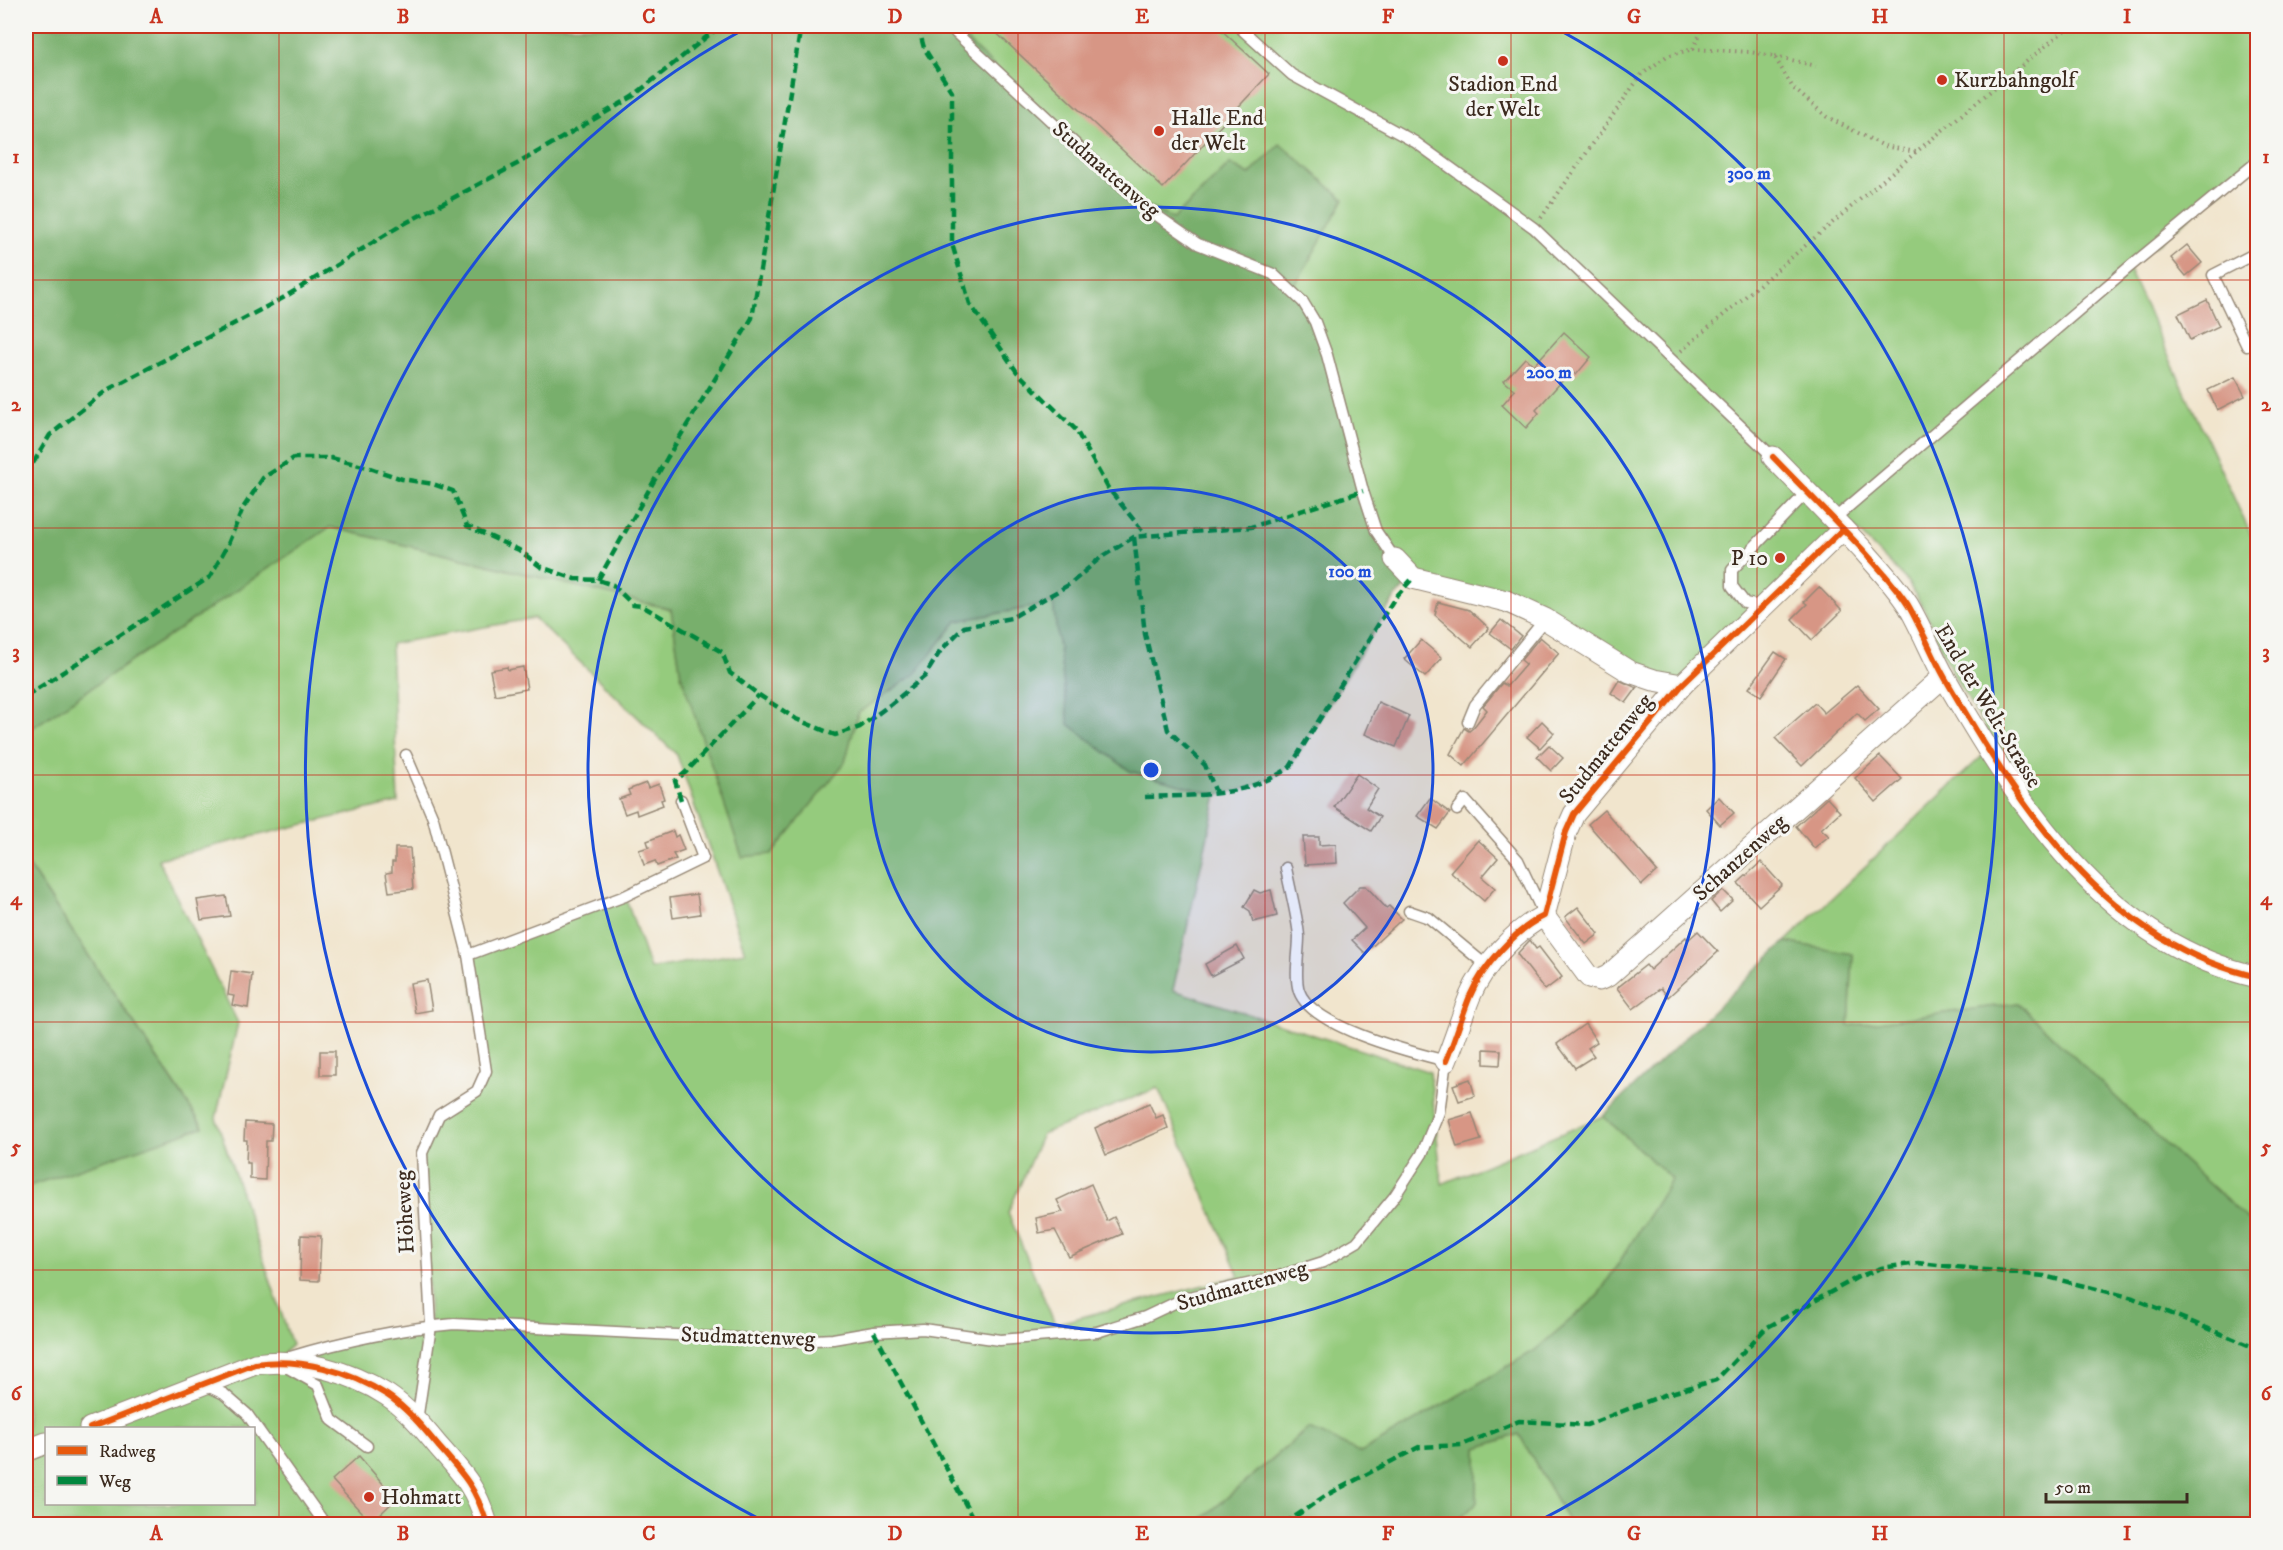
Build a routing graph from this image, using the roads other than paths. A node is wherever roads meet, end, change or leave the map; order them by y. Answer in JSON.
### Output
{"nodes":[{"id":1,"x":951,"y":26,"type":"edge"},
{"id":2,"x":1238,"y":26,"type":"edge"},
{"id":3,"x":2258,"y":161,"type":"edge"},
{"id":4,"x":2258,"y":252,"type":"edge"},
{"id":5,"x":2247,"y":346,"type":"dead end"},
{"id":6,"x":1773,"y":457,"type":"joint"},
{"id":7,"x":1807,"y":492,"type":"junction"},
{"id":8,"x":1839,"y":524,"type":"junction"},
{"id":9,"x":1395,"y":559,"type":"joint"},
{"id":10,"x":1764,"y":607,"type":"junction"},
{"id":11,"x":1545,"y":619,"type":"junction"},
{"id":12,"x":1944,"y":676,"type":"junction"},
{"id":13,"x":1682,"y":685,"type":"junction"},
{"id":14,"x":1468,"y":722,"type":"dead end"},
{"id":15,"x":406,"y":755,"type":"dead end"},
{"id":16,"x":681,"y":800,"type":"dead end"},
{"id":17,"x":1457,"y":810,"type":"dead end"},
{"id":18,"x":1286,"y":868,"type":"dead end"},
{"id":19,"x":1409,"y":911,"type":"dead end"},
{"id":20,"x":1544,"y":916,"type":"junction"},
{"id":21,"x":468,"y":955,"type":"junction"},
{"id":22,"x":1488,"y":967,"type":"junction"},
{"id":23,"x":2258,"y":977,"type":"edge"},
{"id":24,"x":1446,"y":1061,"type":"junction"},
{"id":25,"x":431,"y":1326,"type":"junction"},
{"id":26,"x":275,"y":1361,"type":"junction"},
{"id":27,"x":205,"y":1385,"type":"junction"},
{"id":28,"x":417,"y":1421,"type":"junction"},
{"id":29,"x":101,"y":1426,"type":"edge"},
{"id":30,"x":45,"y":1443,"type":"edge"},
{"id":31,"x":367,"y":1446,"type":"dead end"},
{"id":32,"x":26,"y":1451,"type":"edge"},
{"id":33,"x":325,"y":1524,"type":"edge"},
{"id":34,"x":486,"y":1524,"type":"edge"}],
"edges":[{"from":1,"to":9,"type":"lane","name":"Studmattenweg"},
{"from":2,"to":6,"type":"lane"},
{"from":3,"to":8,"type":"lane"},
{"from":4,"to":5,"type":"lane"},
{"from":6,"to":7,"type":"street","name":"End der Welt-Strasse"},
{"from":7,"to":8,"type":"street","name":"End der Welt-Strasse"},
{"from":7,"to":10,"type":"lane"},
{"from":8,"to":10,"type":"street","name":"Studmattenweg"},
{"from":8,"to":12,"type":"street","name":"End der Welt-Strasse"},
{"from":9,"to":11,"type":"street","name":"Studmattenweg"},
{"from":10,"to":13,"type":"street","name":"Studmattenweg"},
{"from":11,"to":13,"type":"street","name":"Studmattenweg"},
{"from":11,"to":14,"type":"lane"},
{"from":12,"to":20,"type":"street","name":"Schanzenweg"},
{"from":12,"to":23,"type":"street","name":"End der Welt-Strasse"},
{"from":13,"to":20,"type":"street","name":"Studmattenweg"},
{"from":15,"to":21,"type":"lane","name":"Höheweg"},
{"from":16,"to":21,"type":"lane"},
{"from":17,"to":20,"type":"lane"},
{"from":18,"to":24,"type":"lane"},
{"from":19,"to":22,"type":"lane"},
{"from":20,"to":22,"type":"street","name":"Studmattenweg"},
{"from":21,"to":25,"type":"lane","name":"Höheweg"},
{"from":22,"to":24,"type":"street","name":"Studmattenweg"},
{"from":24,"to":25,"type":"lane","name":"Studmattenweg"},
{"from":25,"to":26,"type":"lane","name":"Studmattenweg"},
{"from":25,"to":28,"type":"lane","name":"Höheweg"},
{"from":26,"to":27,"type":"street"},
{"from":26,"to":28,"type":"street"},
{"from":26,"to":31,"type":"lane"},
{"from":27,"to":29,"type":"street"},
{"from":27,"to":33,"type":"lane"},
{"from":28,"to":34,"type":"street"},
{"from":30,"to":32,"type":"street"}]}
